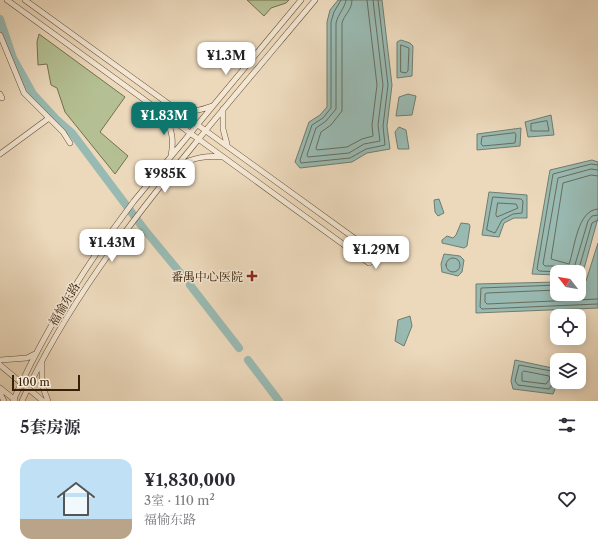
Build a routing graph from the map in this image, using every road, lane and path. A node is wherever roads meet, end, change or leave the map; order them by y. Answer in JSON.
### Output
{"nodes":[{"id":1,"x":7,"y":0,"type":"edge"},
{"id":2,"x":25,"y":0,"type":"edge"},
{"id":3,"x":301,"y":0,"type":"edge"},
{"id":4,"x":315,"y":0,"type":"edge"},
{"id":5,"x":0,"y":34,"type":"edge"},
{"id":6,"x":213,"y":105,"type":"junction"},
{"id":7,"x":176,"y":108,"type":"junction"},
{"id":8,"x":223,"y":109,"type":"junction"},
{"id":9,"x":163,"y":113,"type":"junction"},
{"id":10,"x":49,"y":118,"type":"junction"},
{"id":11,"x":198,"y":124,"type":"junction"},
{"id":12,"x":206,"y":130,"type":"junction"},
{"id":13,"x":190,"y":133,"type":"junction"},
{"id":14,"x":199,"y":139,"type":"junction"},
{"id":15,"x":70,"y":143,"type":"dead end"},
{"id":16,"x":227,"y":145,"type":"junction"},
{"id":17,"x":0,"y":154,"type":"edge"},
{"id":18,"x":224,"y":157,"type":"junction"},
{"id":19,"x":170,"y":158,"type":"junction"},
{"id":20,"x":165,"y":164,"type":"junction"},
{"id":21,"x":178,"y":165,"type":"junction"},
{"id":22,"x":173,"y":170,"type":"junction"},
{"id":23,"x":36,"y":353,"type":"junction"},
{"id":24,"x":0,"y":360,"type":"edge"},
{"id":25,"x":42,"y":361,"type":"junction"},
{"id":26,"x":0,"y":365,"type":"edge"},
{"id":27,"x":21,"y":382,"type":"junction"},
{"id":28,"x":0,"y":388,"type":"edge"},
{"id":29,"x":28,"y":388,"type":"junction"},
{"id":30,"x":0,"y":393,"type":"edge"},
{"id":31,"x":14,"y":400,"type":"edge"},
{"id":32,"x":4,"y":401,"type":"edge"},
{"id":33,"x":22,"y":401,"type":"edge"},
{"id":34,"x":43,"y":401,"type":"edge"},
{"id":35,"x":48,"y":401,"type":"edge"}],
"edges":[{"from":1,"to":9,"type":"street"},
{"from":2,"to":7,"type":"street"},
{"from":3,"to":6,"type":"street","name":"福愉东路"},
{"from":4,"to":8,"type":"street","name":"福愉东路"},
{"from":5,"to":10,"type":"street"},
{"from":6,"to":7,"type":"street"},
{"from":6,"to":11,"type":"street","name":"福愉东路"},
{"from":7,"to":11,"type":"street"},
{"from":8,"to":12,"type":"street","name":"福愉东路"},
{"from":8,"to":16,"type":"street"},
{"from":9,"to":13,"type":"street"},
{"from":9,"to":19,"type":"street"},
{"from":10,"to":15,"type":"street"},
{"from":10,"to":17,"type":"street"},
{"from":11,"to":12,"type":"street"},
{"from":11,"to":13,"type":"street","name":"福愉东路"},
{"from":12,"to":14,"type":"street","name":"福愉东路"},
{"from":12,"to":16,"type":"street"},
{"from":13,"to":14,"type":"street"},
{"from":13,"to":19,"type":"street","name":"福愉东路"},
{"from":14,"to":18,"type":"street"},
{"from":14,"to":21,"type":"street","name":"福愉东路"},
{"from":16,"to":18,"type":"street"},
{"from":18,"to":21,"type":"street"},
{"from":19,"to":20,"type":"street","name":"福愉东路"},
{"from":20,"to":22,"type":"street"},
{"from":20,"to":23,"type":"street","name":"福愉东路"},
{"from":21,"to":22,"type":"street","name":"福愉东路"},
{"from":22,"to":25,"type":"street","name":"福愉东路"},
{"from":23,"to":24,"type":"street"},
{"from":23,"to":27,"type":"street","name":"福愉东路"},
{"from":25,"to":29,"type":"street","name":"福愉东路"},
{"from":25,"to":35,"type":"street"},
{"from":26,"to":27,"type":"street"},
{"from":27,"to":29,"type":"street"},
{"from":27,"to":31,"type":"street","name":"福愉东路"},
{"from":28,"to":31,"type":"street"},
{"from":29,"to":33,"type":"street","name":"福愉东路"},
{"from":29,"to":34,"type":"street"},
{"from":30,"to":32,"type":"street"}]}
